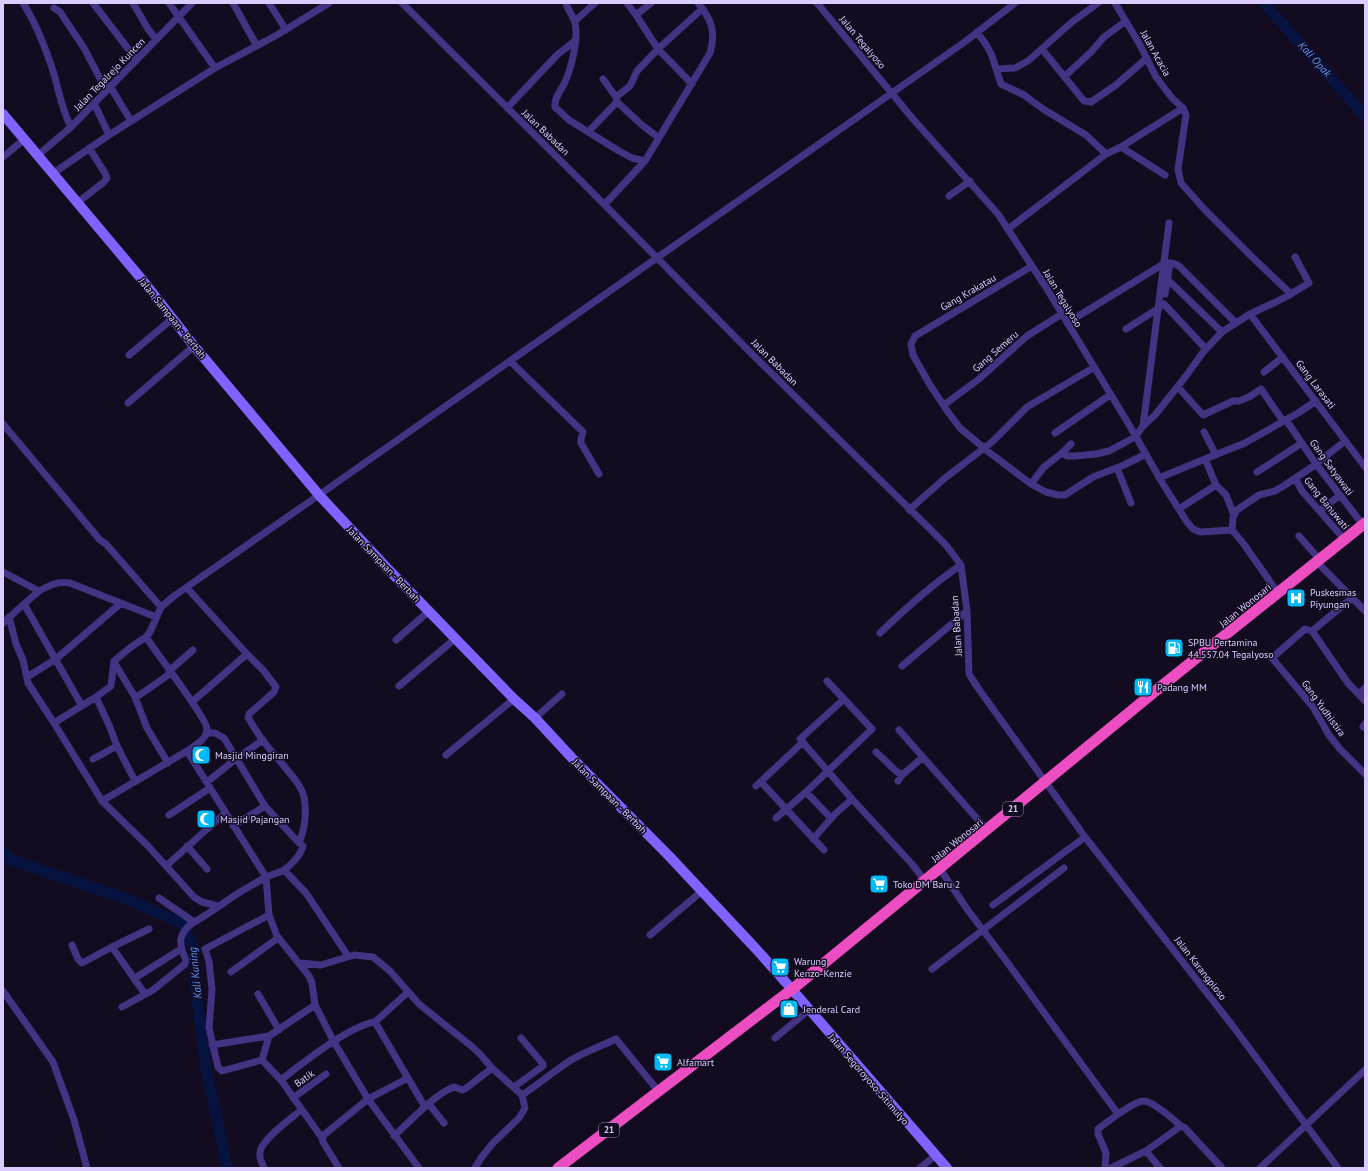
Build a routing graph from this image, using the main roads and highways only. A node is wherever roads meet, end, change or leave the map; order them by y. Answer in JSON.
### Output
{"nodes":[{"id":1,"x":3,"y":114,"type":"edge"},
{"id":2,"x":1364,"y":524,"type":"edge"},
{"id":3,"x":792,"y":989,"type":"junction"},
{"id":4,"x":558,"y":1168,"type":"edge"},
{"id":5,"x":947,"y":1168,"type":"edge"}],
"edges":[{"from":1,"to":3,"type":"main road","name":"Jalan Sampaan - Berbah"},
{"from":2,"to":3,"type":"highway","name":"Jalan Wonosari","number":"21"},
{"from":3,"to":4,"type":"highway","name":"Jalan Wonosari","number":"21"},
{"from":3,"to":5,"type":"main road","name":"Jalan Segoroyoso-Sitimulyo"}]}
